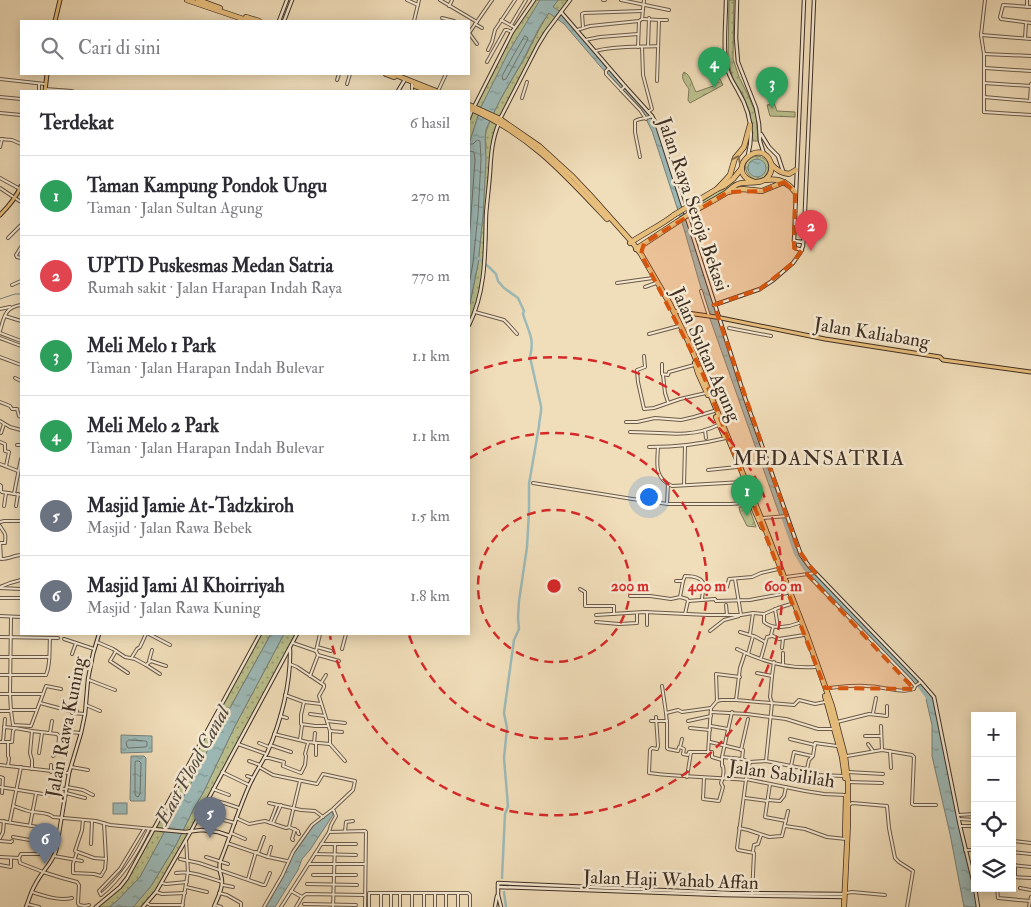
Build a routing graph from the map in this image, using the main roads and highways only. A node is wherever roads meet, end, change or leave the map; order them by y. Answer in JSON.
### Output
{"nodes":[{"id":1,"x":60,"y":0,"type":"edge"},
{"id":2,"x":187,"y":0,"type":"edge"},
{"id":3,"x":198,"y":0,"type":"edge"},
{"id":4,"x":247,"y":19,"type":"edge"},
{"id":5,"x":55,"y":20,"type":"edge"},
{"id":6,"x":47,"y":75,"type":"edge"},
{"id":7,"x":389,"y":75,"type":"edge"},
{"id":8,"x":399,"y":75,"type":"edge"},
{"id":9,"x":45,"y":90,"type":"edge"},
{"id":10,"x":426,"y":90,"type":"edge"},
{"id":11,"x":435,"y":90,"type":"edge"},
{"id":12,"x":472,"y":108,"type":"edge"},
{"id":13,"x":498,"y":120,"type":"junction"},
{"id":14,"x":750,"y":125,"type":"road end"},
{"id":15,"x":771,"y":162,"type":"junction"},
{"id":16,"x":742,"y":168,"type":"junction"},
{"id":17,"x":796,"y":170,"type":"road end"},
{"id":18,"x":763,"y":181,"type":"junction"},
{"id":19,"x":754,"y":182,"type":"junction"},
{"id":20,"x":784,"y":182,"type":"junction"},
{"id":21,"x":20,"y":188,"type":"edge"},
{"id":22,"x":717,"y":189,"type":"junction"},
{"id":23,"x":728,"y":192,"type":"junction"},
{"id":24,"x":796,"y":192,"type":"road end"},
{"id":25,"x":0,"y":215,"type":"edge"},
{"id":26,"x":638,"y":237,"type":"junction"},
{"id":27,"x":628,"y":238,"type":"junction"},
{"id":28,"x":631,"y":242,"type":"junction"},
{"id":29,"x":643,"y":244,"type":"junction"},
{"id":30,"x":636,"y":249,"type":"junction"},
{"id":31,"x":641,"y":254,"type":"junction"},
{"id":32,"x":672,"y":310,"type":"junction"},
{"id":33,"x":1031,"y":372,"type":"edge"},
{"id":34,"x":703,"y":379,"type":"junction"},
{"id":35,"x":707,"y":390,"type":"junction"},
{"id":36,"x":727,"y":438,"type":"junction"},
{"id":37,"x":753,"y":502,"type":"junction"},
{"id":38,"x":779,"y":569,"type":"junction"},
{"id":39,"x":793,"y":606,"type":"junction"},
{"id":40,"x":843,"y":757,"type":"junction"},
{"id":41,"x":846,"y":774,"type":"junction"},
{"id":42,"x":846,"y":839,"type":"junction"},
{"id":43,"x":842,"y":907,"type":"edge"}],
"edges":[{"from":1,"to":5,"type":"main road"},
{"from":2,"to":4,"type":"highway"},
{"from":3,"to":4,"type":"highway"},
{"from":6,"to":9,"type":"main road"},
{"from":7,"to":10,"type":"highway"},
{"from":8,"to":11,"type":"highway"},
{"from":12,"to":13,"type":"highway"},
{"from":13,"to":27,"type":"highway","name":"Jalan Sultan Agung"},
{"from":13,"to":28,"type":"highway","name":"Jalan Sultan Agung"},
{"from":22,"to":14,"type":"highway","one_way":true},
{"from":15,"to":16,"type":"highway"},
{"from":15,"to":17,"type":"highway"},
{"from":15,"to":18,"type":"highway"},
{"from":16,"to":19,"type":"highway"},
{"from":16,"to":22,"type":"highway"},
{"from":18,"to":19,"type":"highway"},
{"from":18,"to":20,"type":"highway"},
{"from":19,"to":23,"type":"highway"},
{"from":20,"to":23,"type":"highway"},
{"from":20,"to":24,"type":"highway"},
{"from":21,"to":25,"type":"main road"},
{"from":22,"to":26,"type":"highway","bridge":true},
{"from":23,"to":29,"type":"highway","bridge":true},
{"from":26,"to":27,"type":"highway"},
{"from":26,"to":28,"type":"highway"},
{"from":27,"to":28,"type":"highway","name":"Jalan Sultan Agung"},
{"from":28,"to":30,"type":"highway","name":"Jalan Sultan Agung"},
{"from":29,"to":30,"type":"highway"},
{"from":29,"to":31,"type":"highway"},
{"from":30,"to":31,"type":"highway","name":"Jalan Sultan Agung"},
{"from":30,"to":32,"type":"highway","name":"Jalan Sultan Agung"},
{"from":31,"to":32,"type":"highway","name":"Jalan Sultan Agung"},
{"from":32,"to":33,"type":"main road","name":"Jalan Kaliabang"},
{"from":32,"to":34,"type":"highway","name":"Jalan Sultan Agung"},
{"from":32,"to":34,"type":"highway","name":"Jalan Sultan Agung"},
{"from":34,"to":35,"type":"highway","name":"Jalan Sultan Agung"},
{"from":35,"to":36,"type":"highway","name":"Jalan Sultan Agung"},
{"from":35,"to":36,"type":"highway","name":"Jalan Sultan Agung"},
{"from":36,"to":37,"type":"highway","name":"Jalan Sultan Agung"},
{"from":36,"to":37,"type":"highway","name":"Jalan Sultan Agung"},
{"from":37,"to":38,"type":"highway","name":"Jalan Sultan Agung"},
{"from":38,"to":39,"type":"highway","name":"Jalan Sultan Agung"},
{"from":38,"to":39,"type":"highway","name":"Jalan Sultan Agung"},
{"from":39,"to":40,"type":"highway","name":"Jalan Sultan Agung"},
{"from":39,"to":40,"type":"highway","name":"Jalan Sultan Agung"},
{"from":40,"to":41,"type":"highway","name":"Jalan Sultan Agung"},
{"from":41,"to":42,"type":"highway","name":"Jalan Sultan Agung"},
{"from":41,"to":42,"type":"highway","name":"Jalan Sultan Agung"},
{"from":42,"to":43,"type":"highway","name":"Jalan Sultan Agung"}]}
